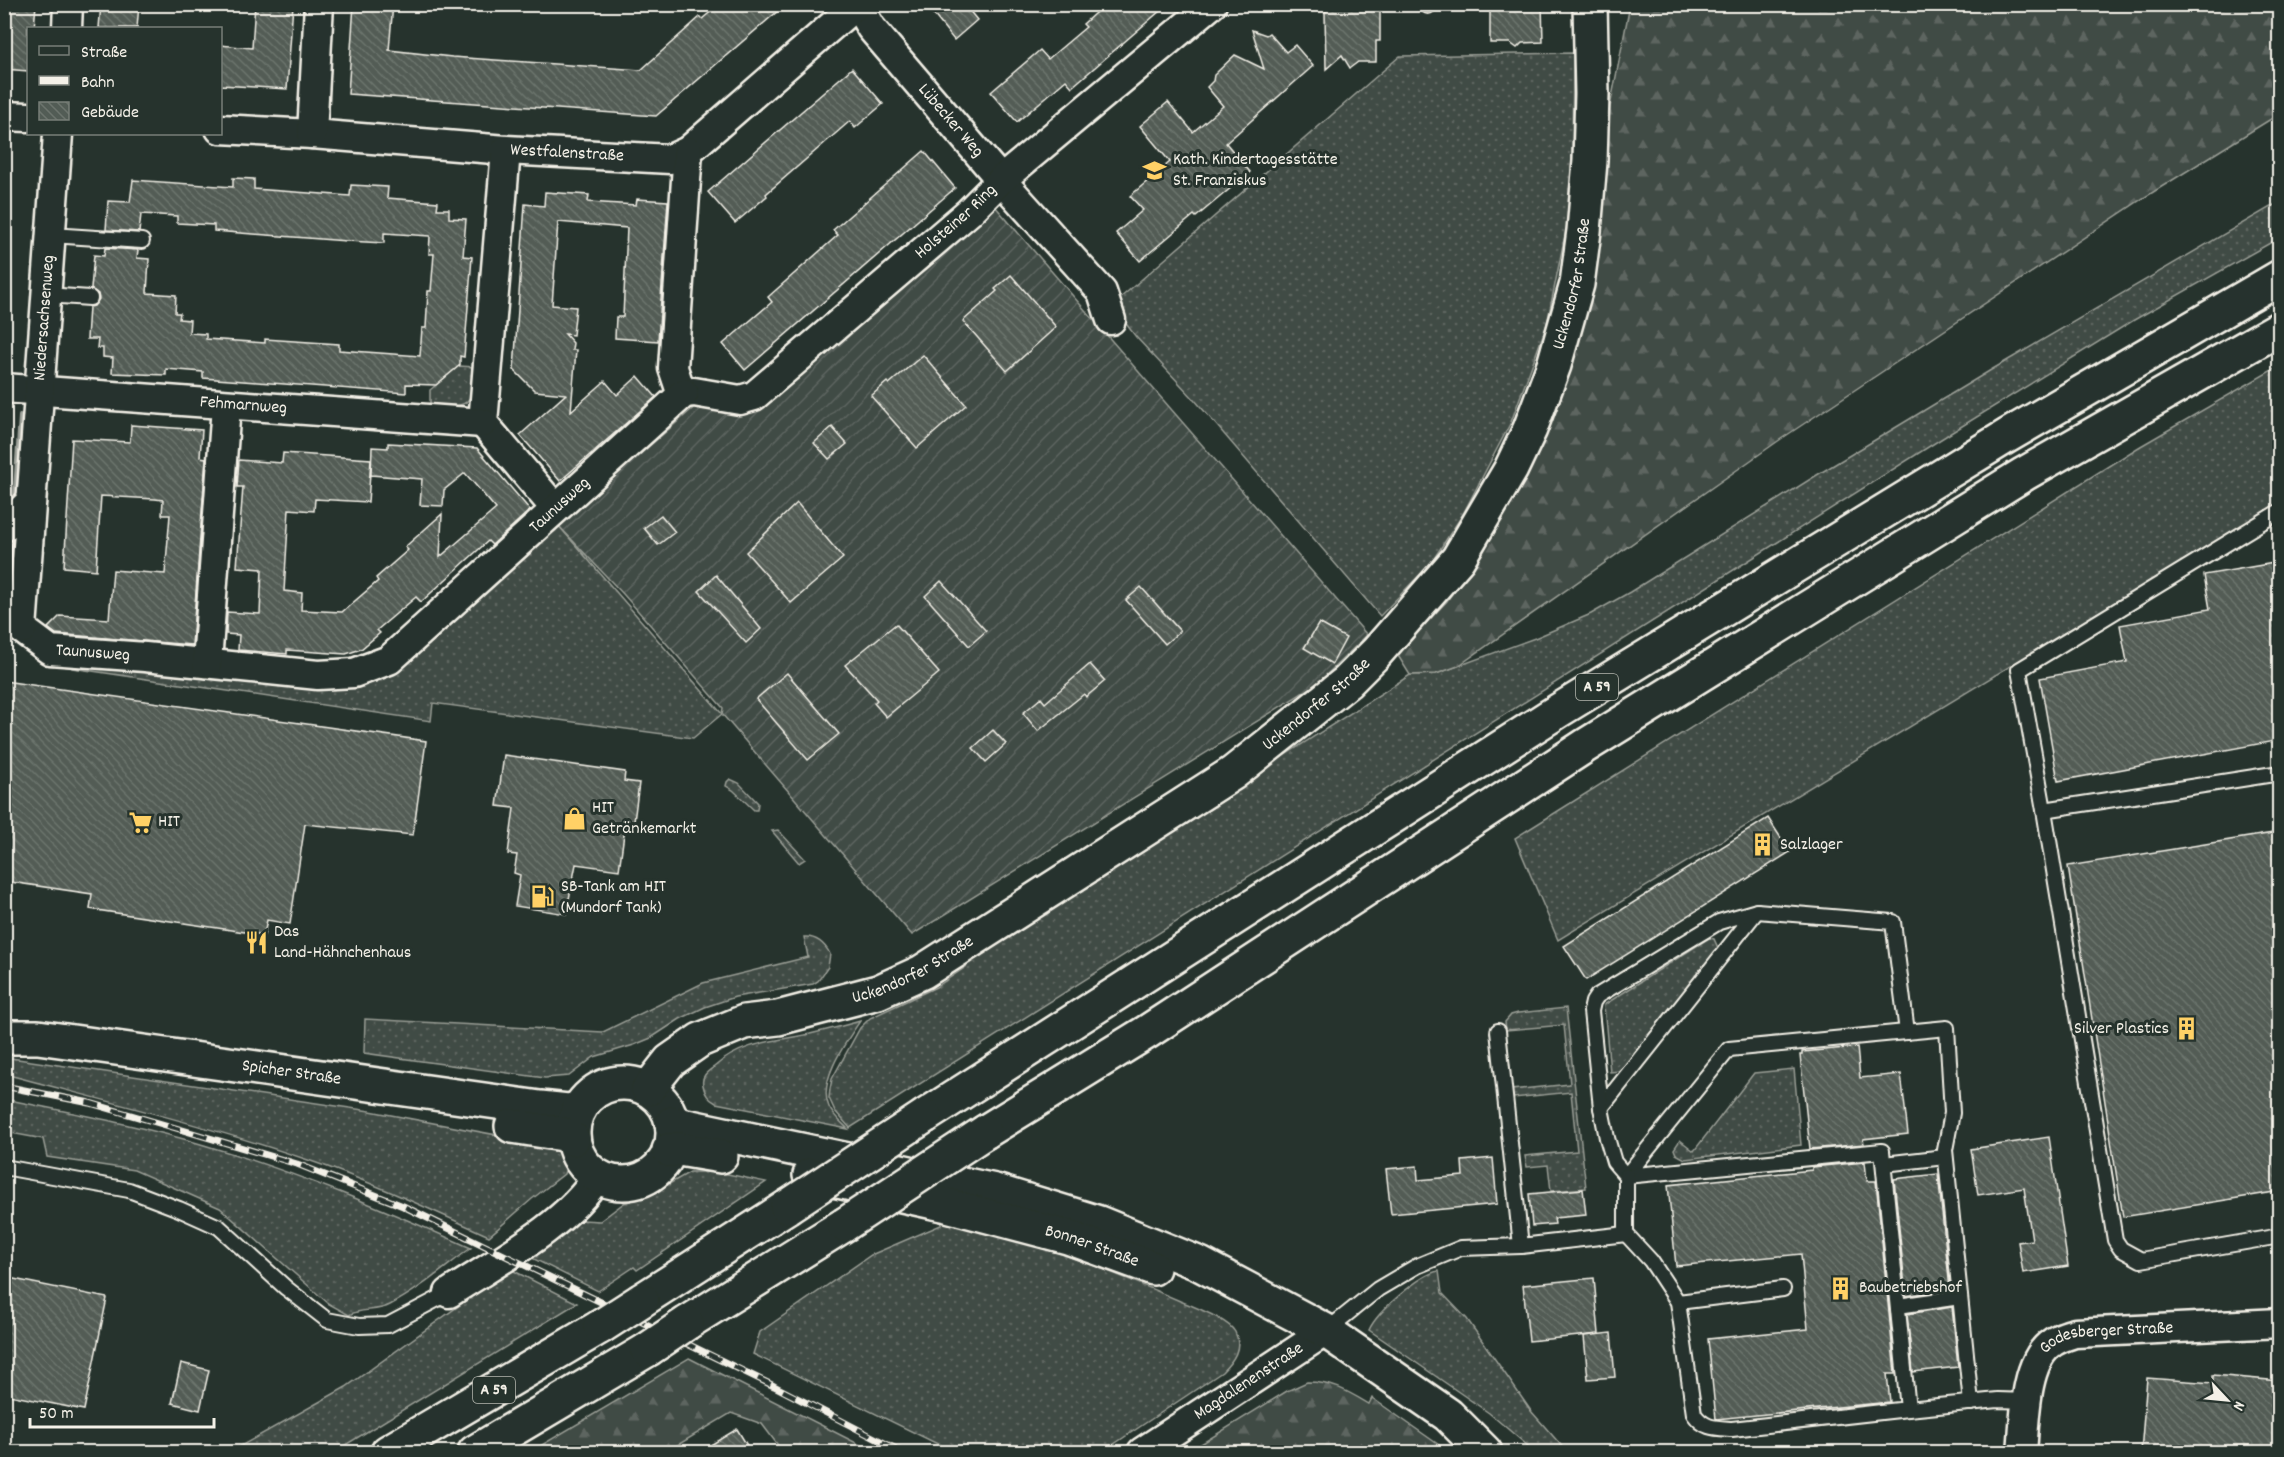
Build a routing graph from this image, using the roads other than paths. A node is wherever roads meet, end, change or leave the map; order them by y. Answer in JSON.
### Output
{"nodes":[{"id":1,"x":68,"y":4,"type":"edge"},
{"id":2,"x":319,"y":4,"type":"edge"},
{"id":3,"x":1212,"y":4,"type":"edge"},
{"id":4,"x":1590,"y":4,"type":"edge"},
{"id":5,"x":857,"y":5,"type":"edge"},
{"id":6,"x":66,"y":27,"type":"edge"},
{"id":7,"x":4,"y":116,"type":"edge"},
{"id":8,"x":27,"y":117,"type":"edge"},
{"id":9,"x":222,"y":129,"type":"edge"},
{"id":10,"x":312,"y":134,"type":"junction"},
{"id":11,"x":58,"y":135,"type":"edge"},
{"id":12,"x":506,"y":150,"type":"junction"},
{"id":13,"x":688,"y":151,"type":"junction"},
{"id":14,"x":1001,"y":180,"type":"junction"},
{"id":15,"x":51,"y":235,"type":"junction"},
{"id":16,"x":142,"y":242,"type":"dead end"},
{"id":17,"x":2280,"y":277,"type":"edge"},
{"id":18,"x":46,"y":295,"type":"junction"},
{"id":19,"x":90,"y":298,"type":"dead end"},
{"id":20,"x":1111,"y":320,"type":"dead end"},
{"id":21,"x":2280,"y":328,"type":"edge"},
{"id":22,"x":4,"y":388,"type":"edge"},
{"id":23,"x":39,"y":391,"type":"junction"},
{"id":24,"x":684,"y":393,"type":"junction"},
{"id":25,"x":226,"y":406,"type":"junction"},
{"id":26,"x":483,"y":423,"type":"junction"},
{"id":27,"x":31,"y":501,"type":"junction"},
{"id":28,"x":555,"y":508,"type":"junction"},
{"id":29,"x":2280,"y":511,"type":"edge"},
{"id":30,"x":4,"y":527,"type":"edge"},
{"id":31,"x":13,"y":627,"type":"edge"},
{"id":32,"x":207,"y":663,"type":"junction"},
{"id":33,"x":2280,"y":773,"type":"edge"},
{"id":34,"x":2044,"y":810,"type":"junction"},
{"id":35,"x":1757,"y":911,"type":"junction"},
{"id":36,"x":1498,"y":1031,"type":"dead end"},
{"id":37,"x":1907,"y":1032,"type":"junction"},
{"id":38,"x":4,"y":1037,"type":"edge"},
{"id":39,"x":4,"y":1043,"type":"edge"},
{"id":40,"x":648,"y":1089,"type":"junction"},
{"id":41,"x":1601,"y":1108,"type":"junction"},
{"id":42,"x":576,"y":1124,"type":"junction"},
{"id":43,"x":670,"y":1137,"type":"junction"},
{"id":44,"x":1945,"y":1156,"type":"junction"},
{"id":45,"x":1884,"y":1164,"type":"junction"},
{"id":46,"x":4,"y":1167,"type":"edge"},
{"id":47,"x":598,"y":1176,"type":"junction"},
{"id":48,"x":1626,"y":1176,"type":"junction"},
{"id":49,"x":1626,"y":1234,"type":"junction"},
{"id":50,"x":2280,"y":1236,"type":"edge"},
{"id":51,"x":1521,"y":1245,"type":"junction"},
{"id":52,"x":1783,"y":1289,"type":"dead end"},
{"id":53,"x":449,"y":1293,"type":"joint"},
{"id":54,"x":1960,"y":1297,"type":"junction"},
{"id":55,"x":1678,"y":1302,"type":"junction"},
{"id":56,"x":1898,"y":1306,"type":"junction"},
{"id":57,"x":2280,"y":1323,"type":"edge"},
{"id":58,"x":1317,"y":1337,"type":"junction"},
{"id":59,"x":2027,"y":1401,"type":"junction"},
{"id":60,"x":1971,"y":1403,"type":"junction"},
{"id":61,"x":1908,"y":1409,"type":"junction"},
{"id":62,"x":388,"y":1452,"type":"edge"},
{"id":63,"x":475,"y":1452,"type":"edge"},
{"id":64,"x":1142,"y":1452,"type":"edge"},
{"id":65,"x":1472,"y":1452,"type":"edge"},
{"id":66,"x":1485,"y":1452,"type":"edge"},
{"id":67,"x":2022,"y":1452,"type":"edge"}],
"edges":[{"from":1,"to":6,"type":"street"},
{"from":2,"to":10,"type":"street"},
{"from":3,"to":14,"type":"street","name":"Holsteiner Ring"},
{"from":4,"to":40,"type":"main road","name":"Uckendorfer Straße"},
{"from":5,"to":13,"type":"street","name":"Westfalenstraße"},
{"from":5,"to":14,"type":"street","name":"Lübecker Weg"},
{"from":7,"to":8,"type":"street"},
{"from":9,"to":10,"type":"street","name":"Westfalenstraße"},
{"from":10,"to":12,"type":"street","name":"Westfalenstraße"},
{"from":11,"to":15,"type":"street","name":"Niedersachsenweg"},
{"from":12,"to":13,"type":"street","name":"Westfalenstraße"},
{"from":12,"to":26,"type":"street"},
{"from":13,"to":24,"type":"street"},
{"from":14,"to":20,"type":"street","name":"Lübecker Weg"},
{"from":14,"to":24,"type":"street","name":"Holsteiner Ring"},
{"from":15,"to":16,"type":"lane"},
{"from":15,"to":18,"type":"street","name":"Niedersachsenweg"},
{"from":17,"to":62,"type":"main road","number":"A 59","bridge":true},
{"from":18,"to":19,"type":"lane"},
{"from":18,"to":23,"type":"street","name":"Niedersachsenweg"},
{"from":21,"to":63,"type":"main road","number":"A 59","bridge":true},
{"from":22,"to":23,"type":"street","name":"Fehmarnweg"},
{"from":23,"to":25,"type":"street","name":"Fehmarnweg"},
{"from":23,"to":27,"type":"street","name":"Niedersachsenweg"},
{"from":24,"to":28,"type":"street","name":"Taunusweg"},
{"from":25,"to":26,"type":"street","name":"Fehmarnweg"},
{"from":25,"to":32,"type":"street"},
{"from":26,"to":28,"type":"street"},
{"from":27,"to":30,"type":"street"},
{"from":27,"to":31,"type":"street","name":"Niedersachsenweg"},
{"from":28,"to":32,"type":"street","name":"Taunusweg"},
{"from":29,"to":34,"type":"lane"},
{"from":31,"to":32,"type":"street","name":"Taunusweg"},
{"from":33,"to":34,"type":"lane"},
{"from":34,"to":50,"type":"lane"},
{"from":35,"to":37,"type":"lane"},
{"from":35,"to":41,"type":"lane"},
{"from":35,"to":41,"type":"lane"},
{"from":36,"to":51,"type":"lane"},
{"from":37,"to":44,"type":"lane"},
{"from":37,"to":48,"type":"lane"},
{"from":38,"to":42,"type":"main road","name":"Spicher Straße"},
{"from":39,"to":42,"type":"main road","name":"Spicher Straße"},
{"from":40,"to":42,"type":"main road"},
{"from":40,"to":43,"type":"main road"},
{"from":41,"to":48,"type":"lane"},
{"from":42,"to":47,"type":"main road"},
{"from":43,"to":47,"type":"main road"},
{"from":43,"to":58,"type":"main road","name":"Bonner Straße"},
{"from":44,"to":45,"type":"lane"},
{"from":44,"to":54,"type":"lane"},
{"from":45,"to":48,"type":"lane"},
{"from":45,"to":56,"type":"lane"},
{"from":46,"to":53,"type":"lane"},
{"from":47,"to":53,"type":"street"},
{"from":48,"to":49,"type":"lane"},
{"from":49,"to":51,"type":"lane"},
{"from":49,"to":55,"type":"lane"},
{"from":51,"to":58,"type":"lane"},
{"from":52,"to":55,"type":"lane"},
{"from":54,"to":56,"type":"lane"},
{"from":54,"to":60,"type":"lane"},
{"from":55,"to":61,"type":"lane"},
{"from":56,"to":61,"type":"lane"},
{"from":57,"to":59,"type":"street","name":"Godesberger Straße"},
{"from":58,"to":64,"type":"street","name":"Magdalenenstraße"},
{"from":58,"to":65,"type":"main road","name":"Bonner Straße"},
{"from":58,"to":66,"type":"main road","name":"Bonner Straße"},
{"from":59,"to":60,"type":"lane"},
{"from":59,"to":67,"type":"street","name":"Godesberger Straße"},
{"from":60,"to":61,"type":"lane"}]}
